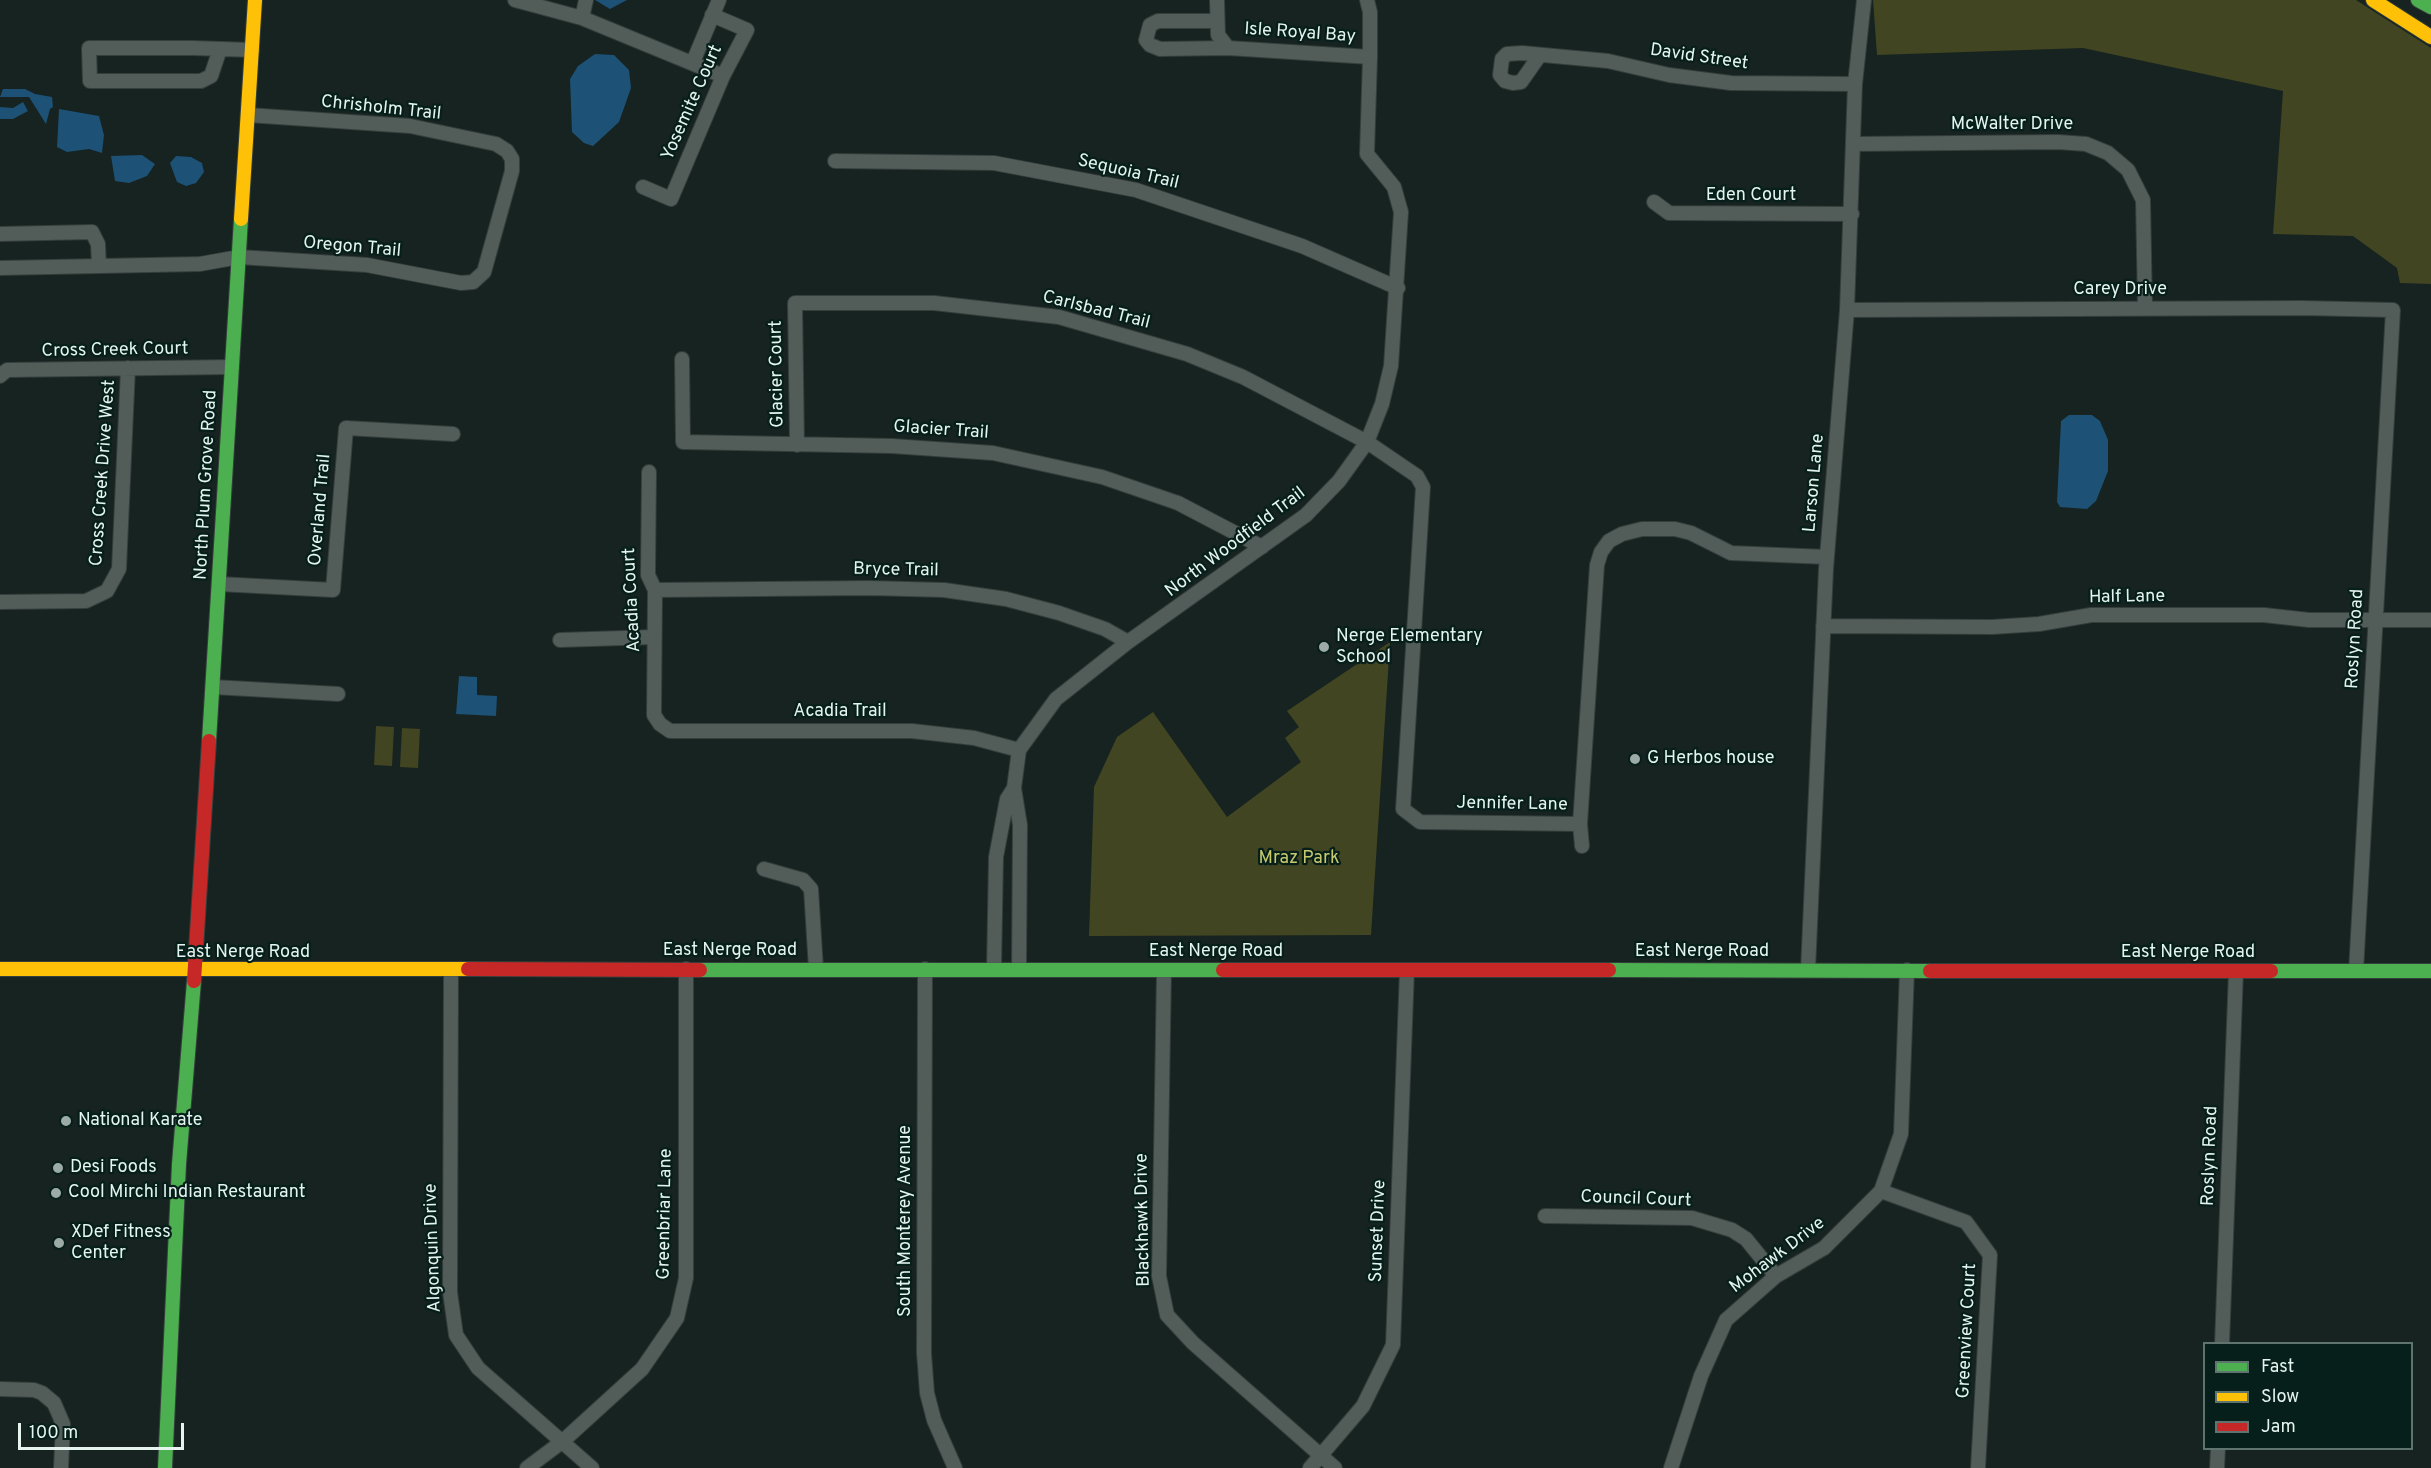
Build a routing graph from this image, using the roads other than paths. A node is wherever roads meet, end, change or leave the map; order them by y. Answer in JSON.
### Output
{"nodes":[{"id":1,"x":255,"y":0,"type":"edge"},
{"id":2,"x":515,"y":0,"type":"edge"},
{"id":3,"x":586,"y":0,"type":"edge"},
{"id":4,"x":718,"y":0,"type":"edge"},
{"id":5,"x":1217,"y":0,"type":"edge"},
{"id":6,"x":1367,"y":0,"type":"edge"},
{"id":7,"x":1864,"y":0,"type":"edge"},
{"id":8,"x":2373,"y":0,"type":"edge"},
{"id":9,"x":2418,"y":0,"type":"edge"},
{"id":10,"x":2431,"y":7,"type":"edge"},
{"id":11,"x":712,"y":15,"type":"junction"},
{"id":12,"x":582,"y":18,"type":"junction"},
{"id":13,"x":1217,"y":21,"type":"junction"},
{"id":14,"x":2431,"y":37,"type":"edge"},
{"id":15,"x":1228,"y":48,"type":"junction"},
{"id":16,"x":220,"y":49,"type":"junction"},
{"id":17,"x":252,"y":50,"type":"junction"},
{"id":18,"x":1540,"y":55,"type":"dead end"},
{"id":19,"x":1370,"y":57,"type":"junction"},
{"id":20,"x":693,"y":62,"type":"junction"},
{"id":21,"x":723,"y":75,"type":"junction"},
{"id":22,"x":1855,"y":84,"type":"junction"},
{"id":23,"x":248,"y":115,"type":"junction"},
{"id":24,"x":1854,"y":144,"type":"junction"},
{"id":25,"x":835,"y":160,"type":"dead end"},
{"id":26,"x":643,"y":187,"type":"dead end"},
{"id":27,"x":1654,"y":202,"type":"dead end"},
{"id":28,"x":1852,"y":214,"type":"junction"},
{"id":29,"x":0,"y":234,"type":"edge"},
{"id":30,"x":239,"y":257,"type":"junction"},
{"id":31,"x":99,"y":266,"type":"junction"},
{"id":32,"x":0,"y":268,"type":"edge"},
{"id":33,"x":461,"y":283,"type":"joint"},
{"id":34,"x":1398,"y":288,"type":"junction"},
{"id":35,"x":795,"y":303,"type":"joint"},
{"id":36,"x":2145,"y":308,"type":"junction"},
{"id":37,"x":1847,"y":310,"type":"junction"},
{"id":38,"x":2393,"y":310,"type":"joint"},
{"id":39,"x":682,"y":359,"type":"dead end"},
{"id":40,"x":232,"y":367,"type":"junction"},
{"id":41,"x":128,"y":368,"type":"junction"},
{"id":42,"x":0,"y":376,"type":"edge"},
{"id":43,"x":453,"y":434,"type":"dead end"},
{"id":44,"x":1367,"y":442,"type":"junction"},
{"id":45,"x":797,"y":445,"type":"junction"},
{"id":46,"x":649,"y":472,"type":"dead end"},
{"id":47,"x":1262,"y":547,"type":"junction"},
{"id":48,"x":1827,"y":557,"type":"junction"},
{"id":49,"x":219,"y":584,"type":"junction"},
{"id":50,"x":655,"y":590,"type":"junction"},
{"id":51,"x":0,"y":602,"type":"edge"},
{"id":52,"x":2374,"y":620,"type":"junction"},
{"id":53,"x":2431,"y":620,"type":"edge"},
{"id":54,"x":1823,"y":626,"type":"junction"},
{"id":55,"x":654,"y":637,"type":"junction"},
{"id":56,"x":560,"y":640,"type":"dead end"},
{"id":57,"x":1128,"y":642,"type":"junction"},
{"id":58,"x":213,"y":687,"type":"junction"},
{"id":59,"x":338,"y":694,"type":"dead end"},
{"id":60,"x":660,"y":724,"type":"joint"},
{"id":61,"x":1019,"y":750,"type":"junction"},
{"id":62,"x":1014,"y":788,"type":"junction"},
{"id":63,"x":1580,"y":824,"type":"junction"},
{"id":64,"x":1582,"y":846,"type":"dead end"},
{"id":65,"x":764,"y":869,"type":"dead end"},
{"id":66,"x":0,"y":969,"type":"edge"},
{"id":67,"x":451,"y":969,"type":"junction"},
{"id":68,"x":686,"y":969,"type":"junction"},
{"id":69,"x":816,"y":969,"type":"junction"},
{"id":70,"x":925,"y":969,"type":"junction"},
{"id":71,"x":994,"y":969,"type":"junction"},
{"id":72,"x":1019,"y":969,"type":"junction"},
{"id":73,"x":1164,"y":969,"type":"junction"},
{"id":74,"x":1407,"y":970,"type":"junction"},
{"id":75,"x":1808,"y":970,"type":"junction"},
{"id":76,"x":1907,"y":970,"type":"junction"},
{"id":77,"x":195,"y":971,"type":"junction"},
{"id":78,"x":2236,"y":971,"type":"junction"},
{"id":79,"x":2356,"y":971,"type":"junction"},
{"id":80,"x":2431,"y":971,"type":"edge"},
{"id":81,"x":1881,"y":1191,"type":"junction"},
{"id":82,"x":1545,"y":1216,"type":"dead end"},
{"id":83,"x":1776,"y":1276,"type":"junction"},
{"id":84,"x":2222,"y":1342,"type":"edge"},
{"id":85,"x":0,"y":1389,"type":"edge"},
{"id":86,"x":563,"y":1441,"type":"junction"},
{"id":87,"x":2217,"y":1450,"type":"edge"},
{"id":88,"x":1322,"y":1455,"type":"junction"},
{"id":89,"x":61,"y":1468,"type":"edge"},
{"id":90,"x":165,"y":1468,"type":"edge"},
{"id":91,"x":527,"y":1468,"type":"edge"},
{"id":92,"x":592,"y":1468,"type":"edge"},
{"id":93,"x":956,"y":1468,"type":"edge"},
{"id":94,"x":1310,"y":1468,"type":"edge"},
{"id":95,"x":1335,"y":1468,"type":"edge"},
{"id":96,"x":1671,"y":1468,"type":"edge"},
{"id":97,"x":1978,"y":1468,"type":"edge"},
{"id":98,"x":2217,"y":1468,"type":"edge"}],
"edges":[{"from":1,"to":17,"type":"main road","name":"North Plum Grove Road"},
{"from":2,"to":12,"type":"street"},
{"from":3,"to":12,"type":"street"},
{"from":4,"to":11,"type":"street","name":"Yosemite Court"},
{"from":5,"to":13,"type":"street","name":"Isle Royal Bay"},
{"from":6,"to":19,"type":"street","name":"North Woodfield Trail"},
{"from":7,"to":22,"type":"street","name":"Larson Lane"},
{"from":8,"to":14,"type":"main road"},
{"from":9,"to":10,"type":"main road"},
{"from":11,"to":20,"type":"street","name":"Yosemite Court"},
{"from":11,"to":21,"type":"street","name":"Yosemite Court"},
{"from":12,"to":20,"type":"street"},
{"from":13,"to":15,"type":"street","name":"Isle Royal Bay"},
{"from":13,"to":15,"type":"street","name":"Isle Royal Bay"},
{"from":15,"to":19,"type":"street","name":"Isle Royal Bay"},
{"from":16,"to":16,"type":"street"},
{"from":16,"to":17,"type":"street"},
{"from":17,"to":23,"type":"main road","name":"North Plum Grove Road"},
{"from":18,"to":22,"type":"street","name":"David Street"},
{"from":19,"to":34,"type":"street","name":"North Woodfield Trail"},
{"from":20,"to":21,"type":"street"},
{"from":21,"to":26,"type":"street","name":"Yosemite Court"},
{"from":22,"to":24,"type":"street","name":"Larson Lane"},
{"from":23,"to":30,"type":"main road","name":"North Plum Grove Road"},
{"from":23,"to":33,"type":"street","name":"Chrisholm Trail"},
{"from":24,"to":28,"type":"street","name":"Larson Lane"},
{"from":24,"to":36,"type":"street","name":"McWalter Drive"},
{"from":25,"to":34,"type":"street","name":"Sequoia Trail"},
{"from":27,"to":28,"type":"street","name":"Eden Court"},
{"from":28,"to":37,"type":"street","name":"Larson Lane"},
{"from":29,"to":31,"type":"street"},
{"from":30,"to":31,"type":"street","name":"Oregon Trail"},
{"from":30,"to":33,"type":"street","name":"Oregon Trail"},
{"from":30,"to":40,"type":"main road","name":"North Plum Grove Road"},
{"from":31,"to":32,"type":"street","name":"Oregon Trail"},
{"from":34,"to":44,"type":"street","name":"North Woodfield Trail"},
{"from":35,"to":44,"type":"street","name":"Carlsbad Trail"},
{"from":35,"to":45,"type":"street","name":"Glacier Court"},
{"from":36,"to":37,"type":"street","name":"Carey Drive"},
{"from":36,"to":38,"type":"street","name":"Carey Drive"},
{"from":37,"to":48,"type":"street","name":"Larson Lane"},
{"from":38,"to":52,"type":"street","name":"Roslyn Road"},
{"from":39,"to":45,"type":"street","name":"Glacier Trail"},
{"from":40,"to":41,"type":"street","name":"Cross Creek Court"},
{"from":40,"to":49,"type":"main road","name":"North Plum Grove Road"},
{"from":41,"to":42,"type":"street","name":"Cross Creek Court"},
{"from":41,"to":51,"type":"street","name":"Cross Creek Drive West"},
{"from":43,"to":49,"type":"street","name":"Overland Trail"},
{"from":44,"to":47,"type":"street","name":"North Woodfield Trail"},
{"from":44,"to":63,"type":"street","name":"Jennifer Lane"},
{"from":45,"to":47,"type":"street","name":"Glacier Trail"},
{"from":46,"to":50,"type":"street","name":"Acadia Court"},
{"from":47,"to":57,"type":"street","name":"North Woodfield Trail"},
{"from":48,"to":54,"type":"street","name":"Larson Lane"},
{"from":48,"to":63,"type":"street","name":"Jennifer Lane"},
{"from":49,"to":58,"type":"main road","name":"North Plum Grove Road"},
{"from":50,"to":55,"type":"street","name":"Acadia Court"},
{"from":50,"to":57,"type":"street","name":"Bryce Trail"},
{"from":52,"to":53,"type":"street","name":"Half Lane"},
{"from":52,"to":54,"type":"street","name":"Half Lane"},
{"from":52,"to":79,"type":"street","name":"Roslyn Road"},
{"from":54,"to":75,"type":"street","name":"Larson Lane"},
{"from":55,"to":56,"type":"street"},
{"from":55,"to":60,"type":"street","name":"Acadia Court"},
{"from":57,"to":61,"type":"street","name":"North Woodfield Trail"},
{"from":58,"to":59,"type":"street"},
{"from":58,"to":77,"type":"main road","name":"North Plum Grove Road"},
{"from":60,"to":61,"type":"street","name":"Acadia Trail"},
{"from":61,"to":62,"type":"street","name":"North Woodfield Trail"},
{"from":62,"to":71,"type":"street","name":"North Woodfield Trail"},
{"from":62,"to":72,"type":"street","name":"North Woodfield Trail"},
{"from":63,"to":64,"type":"street"},
{"from":65,"to":69,"type":"street"},
{"from":66,"to":77,"type":"main road","name":"East Nerge Road"},
{"from":67,"to":68,"type":"main road","name":"East Nerge Road"},
{"from":67,"to":77,"type":"main road","name":"East Nerge Road"},
{"from":67,"to":86,"type":"street","name":"Algonquin Drive"},
{"from":68,"to":69,"type":"main road","name":"East Nerge Road"},
{"from":68,"to":86,"type":"street","name":"Greenbriar Lane"},
{"from":69,"to":70,"type":"main road","name":"East Nerge Road"},
{"from":70,"to":71,"type":"main road","name":"East Nerge Road"},
{"from":70,"to":93,"type":"street","name":"South Monterey Avenue"},
{"from":71,"to":72,"type":"main road","name":"East Nerge Road"},
{"from":72,"to":73,"type":"main road","name":"East Nerge Road"},
{"from":73,"to":74,"type":"main road","name":"East Nerge Road"},
{"from":73,"to":88,"type":"street","name":"Blackhawk Drive"},
{"from":74,"to":75,"type":"main road","name":"East Nerge Road"},
{"from":74,"to":88,"type":"street","name":"Sunset Drive"},
{"from":75,"to":76,"type":"main road","name":"East Nerge Road"},
{"from":76,"to":78,"type":"main road","name":"East Nerge Road"},
{"from":76,"to":81,"type":"street","name":"Mohawk Drive"},
{"from":77,"to":90,"type":"main road","name":"North Plum Grove Road"},
{"from":78,"to":79,"type":"main road","name":"East Nerge Road"},
{"from":78,"to":84,"type":"street","name":"Roslyn Road"},
{"from":79,"to":80,"type":"main road","name":"East Nerge Road"},
{"from":81,"to":83,"type":"street","name":"Mohawk Drive"},
{"from":81,"to":97,"type":"street","name":"Greenview Court"},
{"from":82,"to":83,"type":"street","name":"Council Court"},
{"from":83,"to":96,"type":"street","name":"Mohawk Drive"},
{"from":85,"to":89,"type":"street"},
{"from":86,"to":91,"type":"street","name":"Greenbriar Lane"},
{"from":86,"to":92,"type":"street","name":"Algonquin Drive"},
{"from":87,"to":98,"type":"street"},
{"from":88,"to":94,"type":"street","name":"Sunset Drive"},
{"from":88,"to":95,"type":"street","name":"Blackhawk Drive"}]}
